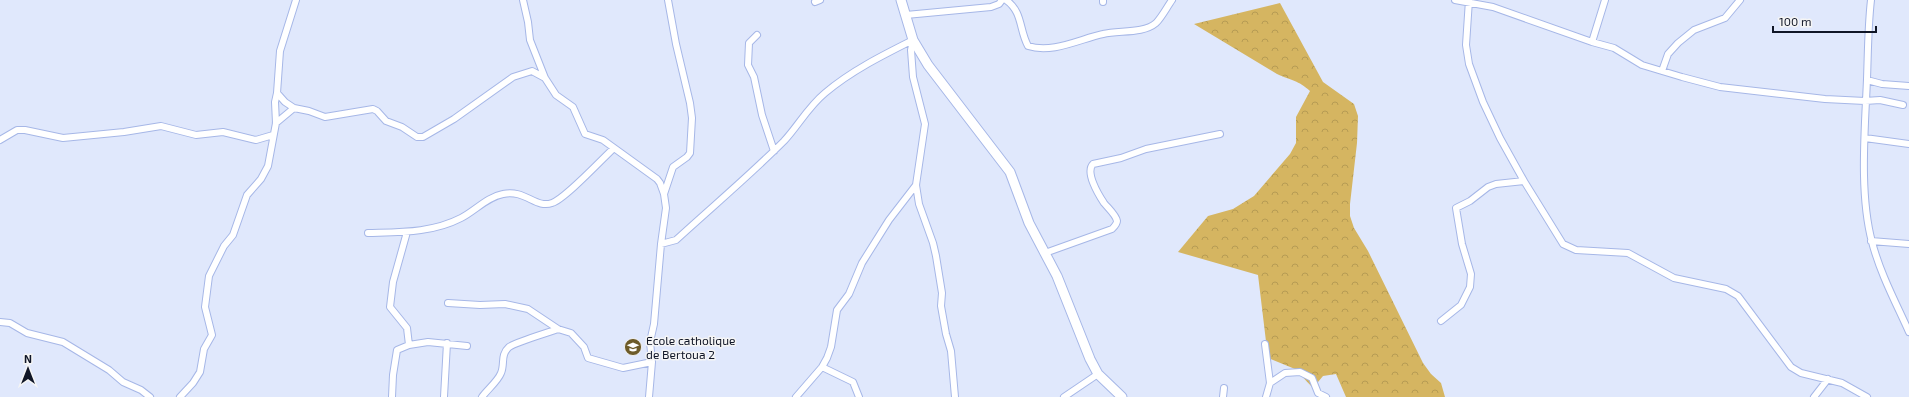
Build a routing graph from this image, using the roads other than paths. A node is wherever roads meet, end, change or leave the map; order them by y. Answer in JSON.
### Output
{"nodes":[{"id":1,"x":296,"y":0,"type":"edge"},
{"id":2,"x":523,"y":0,"type":"edge"},
{"id":3,"x":668,"y":0,"type":"edge"},
{"id":4,"x":901,"y":0,"type":"edge"},
{"id":5,"x":1002,"y":0,"type":"edge"},
{"id":6,"x":1006,"y":0,"type":"edge"},
{"id":7,"x":1172,"y":0,"type":"edge"},
{"id":8,"x":1455,"y":0,"type":"edge"},
{"id":9,"x":1494,"y":0,"type":"edge"},
{"id":10,"x":1605,"y":0,"type":"edge"},
{"id":11,"x":1740,"y":0,"type":"edge"},
{"id":12,"x":1871,"y":0,"type":"edge"},
{"id":13,"x":1469,"y":1,"type":"edge"},
{"id":14,"x":1493,"y":7,"type":"junction"},
{"id":15,"x":906,"y":15,"type":"junction"},
{"id":16,"x":758,"y":35,"type":"dead end"},
{"id":17,"x":913,"y":40,"type":"junction"},
{"id":18,"x":1592,"y":42,"type":"junction"},
{"id":19,"x":1662,"y":71,"type":"junction"},
{"id":20,"x":546,"y":78,"type":"junction"},
{"id":21,"x":1867,"y":80,"type":"junction"},
{"id":22,"x":1909,"y":86,"type":"edge"},
{"id":23,"x":277,"y":93,"type":"junction"},
{"id":24,"x":1865,"y":101,"type":"junction"},
{"id":25,"x":1903,"y":105,"type":"dead end"},
{"id":26,"x":294,"y":108,"type":"junction"},
{"id":27,"x":276,"y":123,"type":"junction"},
{"id":28,"x":1220,"y":134,"type":"dead end"},
{"id":29,"x":273,"y":135,"type":"junction"},
{"id":30,"x":1865,"y":138,"type":"junction"},
{"id":31,"x":0,"y":140,"type":"edge"},
{"id":32,"x":1909,"y":144,"type":"edge"},
{"id":33,"x":614,"y":148,"type":"junction"},
{"id":34,"x":774,"y":151,"type":"junction"},
{"id":35,"x":1524,"y":181,"type":"junction"},
{"id":36,"x":916,"y":185,"type":"junction"},
{"id":37,"x":664,"y":194,"type":"junction"},
{"id":38,"x":407,"y":232,"type":"junction"},
{"id":39,"x":368,"y":233,"type":"dead end"},
{"id":40,"x":1871,"y":241,"type":"junction"},
{"id":41,"x":661,"y":244,"type":"junction"},
{"id":42,"x":1909,"y":244,"type":"edge"},
{"id":43,"x":1045,"y":253,"type":"junction"},
{"id":44,"x":448,"y":303,"type":"dead end"},
{"id":45,"x":1441,"y":321,"type":"dead end"},
{"id":46,"x":0,"y":322,"type":"edge"},
{"id":47,"x":558,"y":329,"type":"junction"},
{"id":48,"x":1909,"y":332,"type":"edge"},
{"id":49,"x":447,"y":343,"type":"junction"},
{"id":50,"x":1265,"y":344,"type":"dead end"},
{"id":51,"x":409,"y":345,"type":"junction"},
{"id":52,"x":467,"y":346,"type":"dead end"},
{"id":53,"x":652,"y":362,"type":"junction"},
{"id":54,"x":822,"y":367,"type":"junction"},
{"id":55,"x":1098,"y":374,"type":"junction"},
{"id":56,"x":1828,"y":379,"type":"junction"},
{"id":57,"x":1270,"y":383,"type":"junction"},
{"id":58,"x":1224,"y":388,"type":"dead end"},
{"id":59,"x":150,"y":397,"type":"edge"},
{"id":60,"x":180,"y":397,"type":"edge"},
{"id":61,"x":392,"y":397,"type":"edge"},
{"id":62,"x":444,"y":397,"type":"edge"},
{"id":63,"x":482,"y":397,"type":"edge"},
{"id":64,"x":649,"y":397,"type":"edge"},
{"id":65,"x":796,"y":397,"type":"edge"},
{"id":66,"x":859,"y":397,"type":"edge"},
{"id":67,"x":955,"y":397,"type":"edge"},
{"id":68,"x":1064,"y":397,"type":"edge"},
{"id":69,"x":1122,"y":397,"type":"edge"},
{"id":70,"x":1223,"y":397,"type":"edge"},
{"id":71,"x":1266,"y":397,"type":"edge"},
{"id":72,"x":1326,"y":397,"type":"edge"},
{"id":73,"x":1814,"y":397,"type":"edge"},
{"id":74,"x":1867,"y":397,"type":"edge"}],
"edges":[{"from":1,"to":23,"type":"street"},
{"from":2,"to":20,"type":"street"},
{"from":3,"to":37,"type":"street"},
{"from":4,"to":15,"type":"street"},
{"from":5,"to":15,"type":"street"},
{"from":6,"to":7,"type":"street"},
{"from":8,"to":13,"type":"street"},
{"from":9,"to":14,"type":"street"},
{"from":10,"to":18,"type":"street"},
{"from":11,"to":19,"type":"street"},
{"from":12,"to":21,"type":"street"},
{"from":13,"to":14,"type":"street"},
{"from":13,"to":35,"type":"street"},
{"from":14,"to":18,"type":"street"},
{"from":15,"to":17,"type":"street"},
{"from":16,"to":34,"type":"street"},
{"from":17,"to":34,"type":"street"},
{"from":17,"to":36,"type":"street"},
{"from":17,"to":43,"type":"street"},
{"from":18,"to":19,"type":"street"},
{"from":19,"to":24,"type":"street"},
{"from":20,"to":26,"type":"street"},
{"from":20,"to":33,"type":"street"},
{"from":21,"to":22,"type":"street"},
{"from":21,"to":24,"type":"street"},
{"from":23,"to":26,"type":"street"},
{"from":23,"to":27,"type":"street"},
{"from":24,"to":25,"type":"street"},
{"from":24,"to":30,"type":"street"},
{"from":26,"to":27,"type":"street"},
{"from":27,"to":29,"type":"street"},
{"from":28,"to":43,"type":"street"},
{"from":29,"to":31,"type":"street"},
{"from":29,"to":60,"type":"street"},
{"from":30,"to":32,"type":"street"},
{"from":30,"to":40,"type":"street"},
{"from":33,"to":37,"type":"street"},
{"from":33,"to":38,"type":"street"},
{"from":34,"to":41,"type":"street"},
{"from":35,"to":45,"type":"street"},
{"from":35,"to":56,"type":"street"},
{"from":36,"to":54,"type":"street"},
{"from":36,"to":67,"type":"street"},
{"from":37,"to":41,"type":"street"},
{"from":38,"to":39,"type":"street"},
{"from":38,"to":51,"type":"street"},
{"from":40,"to":42,"type":"street"},
{"from":40,"to":48,"type":"street"},
{"from":41,"to":53,"type":"street"},
{"from":43,"to":55,"type":"street"},
{"from":44,"to":47,"type":"street"},
{"from":46,"to":59,"type":"street"},
{"from":47,"to":53,"type":"street"},
{"from":47,"to":63,"type":"street"},
{"from":49,"to":51,"type":"street"},
{"from":49,"to":52,"type":"street"},
{"from":49,"to":62,"type":"street"},
{"from":50,"to":57,"type":"street"},
{"from":51,"to":61,"type":"street"},
{"from":53,"to":64,"type":"street"},
{"from":54,"to":65,"type":"street"},
{"from":54,"to":66,"type":"street"},
{"from":55,"to":68,"type":"street"},
{"from":55,"to":69,"type":"street"},
{"from":56,"to":73,"type":"street"},
{"from":56,"to":74,"type":"street"},
{"from":57,"to":71,"type":"street"},
{"from":57,"to":72,"type":"street"},
{"from":58,"to":70,"type":"street"}]}
